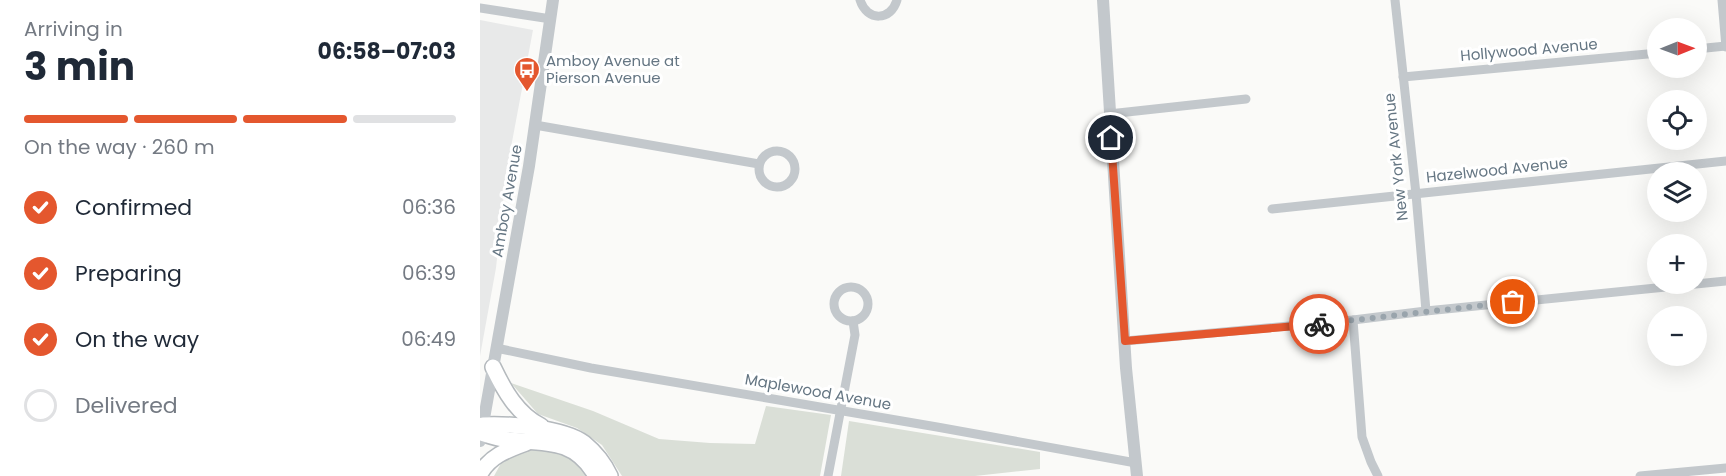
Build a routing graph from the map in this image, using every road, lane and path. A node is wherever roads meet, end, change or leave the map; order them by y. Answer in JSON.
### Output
{"nodes":[{"id":1,"x":553,"y":0,"type":"edge"},
{"id":2,"x":860,"y":0,"type":"edge"},
{"id":3,"x":897,"y":0,"type":"edge"},
{"id":4,"x":1103,"y":0,"type":"edge"},
{"id":5,"x":1395,"y":0,"type":"edge"},
{"id":6,"x":1722,"y":0,"type":"edge"},
{"id":7,"x":480,"y":8,"type":"edge"},
{"id":8,"x":551,"y":19,"type":"junction"},
{"id":9,"x":1726,"y":46,"type":"edge"},
{"id":10,"x":1707,"y":48,"type":"edge"},
{"id":11,"x":1647,"y":54,"type":"edge"},
{"id":12,"x":1403,"y":77,"type":"junction"},
{"id":13,"x":1246,"y":99,"type":"dead end"},
{"id":14,"x":1109,"y":114,"type":"junction"},
{"id":15,"x":535,"y":125,"type":"junction"},
{"id":16,"x":1726,"y":161,"type":"edge"},
{"id":17,"x":759,"y":164,"type":"junction"},
{"id":18,"x":1416,"y":194,"type":"junction"},
{"id":19,"x":1272,"y":209,"type":"dead end"},
{"id":20,"x":1726,"y":281,"type":"edge"},
{"id":21,"x":1426,"y":311,"type":"junction"},
{"id":22,"x":1353,"y":320,"type":"junction"},
{"id":23,"x":853,"y":321,"type":"dead end"},
{"id":24,"x":1125,"y":341,"type":"junction"},
{"id":25,"x":496,"y":348,"type":"junction"},
{"id":26,"x":493,"y":367,"type":"junction"},
{"id":27,"x":840,"y":411,"type":"junction"},
{"id":28,"x":552,"y":431,"type":"junction"},
{"id":29,"x":481,"y":433,"type":"edge"},
{"id":30,"x":531,"y":441,"type":"junction"},
{"id":31,"x":1136,"y":463,"type":"junction"},
{"id":32,"x":1726,"y":468,"type":"edge"},
{"id":33,"x":480,"y":474,"type":"edge"},
{"id":34,"x":596,"y":476,"type":"edge"},
{"id":35,"x":610,"y":476,"type":"edge"},
{"id":36,"x":828,"y":476,"type":"edge"},
{"id":37,"x":1137,"y":476,"type":"edge"},
{"id":38,"x":1378,"y":476,"type":"edge"},
{"id":39,"x":1640,"y":476,"type":"edge"}],
"edges":[{"from":1,"to":8,"type":"street","name":"Amboy Avenue"},
{"from":2,"to":3,"type":"street"},
{"from":4,"to":14,"type":"street"},
{"from":5,"to":12,"type":"street","name":"New York Avenue"},
{"from":6,"to":9,"type":"street"},
{"from":7,"to":8,"type":"street"},
{"from":8,"to":15,"type":"street","name":"Amboy Avenue"},
{"from":9,"to":10,"type":"street"},
{"from":11,"to":12,"type":"street","name":"Hollywood Avenue"},
{"from":12,"to":18,"type":"street","name":"New York Avenue"},
{"from":13,"to":14,"type":"street"},
{"from":14,"to":24,"type":"street"},
{"from":15,"to":17,"type":"street"},
{"from":15,"to":25,"type":"street","name":"Amboy Avenue"},
{"from":16,"to":18,"type":"street","name":"Hazelwood Avenue"},
{"from":17,"to":17,"type":"street"},
{"from":18,"to":19,"type":"street","name":"Hazelwood Avenue"},
{"from":18,"to":21,"type":"street","name":"New York Avenue"},
{"from":20,"to":21,"type":"street"},
{"from":21,"to":22,"type":"street"},
{"from":22,"to":24,"type":"street"},
{"from":22,"to":38,"type":"street"},
{"from":23,"to":27,"type":"street"},
{"from":24,"to":31,"type":"street"},
{"from":25,"to":26,"type":"street","name":"Amboy Avenue"},
{"from":25,"to":27,"type":"street","name":"Maplewood Avenue"},
{"from":26,"to":28,"type":"highway"},
{"from":26,"to":29,"type":"street","name":"Amboy Avenue"},
{"from":27,"to":31,"type":"street","name":"Maplewood Avenue"},
{"from":27,"to":36,"type":"street"},
{"from":28,"to":29,"type":"highway"},
{"from":28,"to":35,"type":"highway"},
{"from":29,"to":30,"type":"highway"},
{"from":30,"to":33,"type":"highway"},
{"from":30,"to":34,"type":"highway"},
{"from":31,"to":37,"type":"street"},
{"from":32,"to":39,"type":"street"}]}
